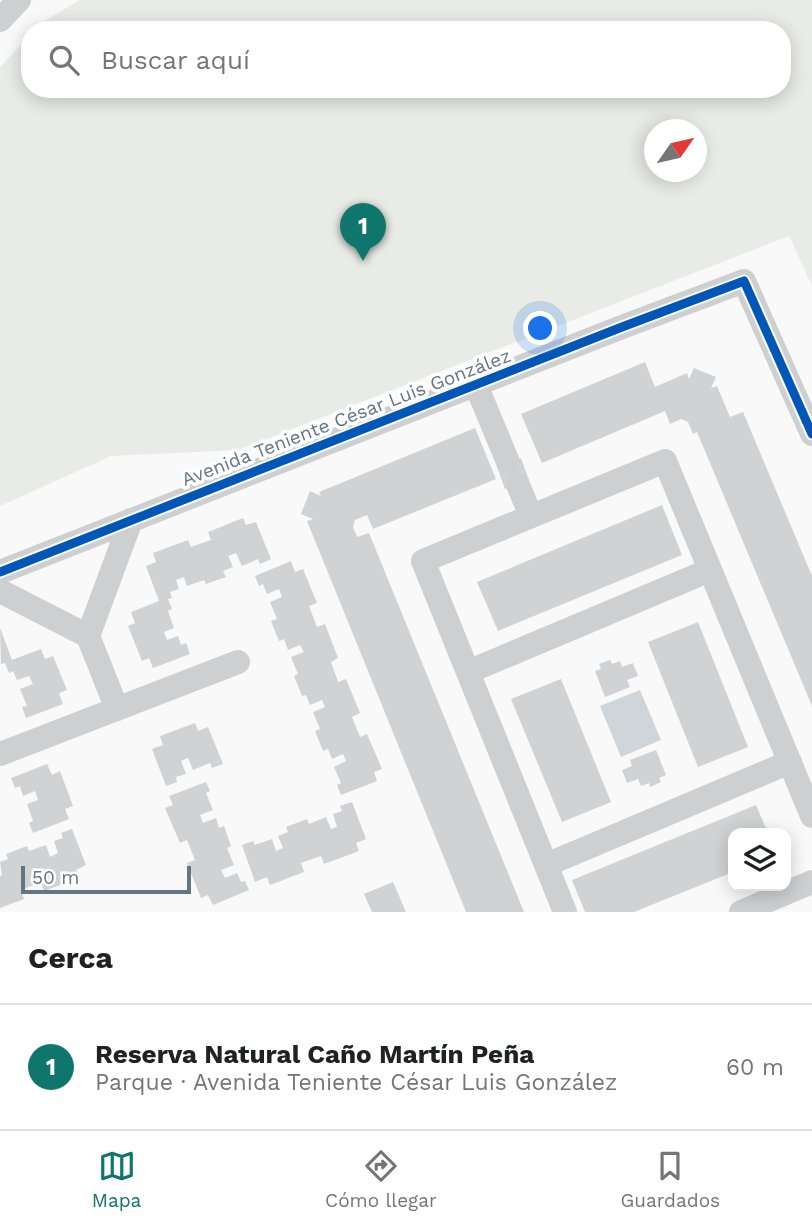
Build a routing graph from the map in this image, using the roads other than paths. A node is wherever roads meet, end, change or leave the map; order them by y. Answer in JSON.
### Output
{"nodes":[{"id":1,"x":19,"y":0,"type":"edge"},
{"id":2,"x":0,"y":20,"type":"edge"},
{"id":3,"x":476,"y":385,"type":"junction"},
{"id":4,"x":812,"y":434,"type":"edge"},
{"id":5,"x":531,"y":516,"type":"junction"},
{"id":6,"x":131,"y":520,"type":"junction"},
{"id":7,"x":710,"y":570,"type":"junction"},
{"id":8,"x":0,"y":572,"type":"edge"},
{"id":9,"x":0,"y":590,"type":"edge"},
{"id":10,"x":88,"y":636,"type":"junction"},
{"id":11,"x":238,"y":662,"type":"dead end"},
{"id":12,"x":468,"y":672,"type":"junction"},
{"id":13,"x":117,"y":709,"type":"junction"},
{"id":14,"x":0,"y":754,"type":"edge"},
{"id":15,"x":790,"y":762,"type":"junction"},
{"id":16,"x":812,"y":816,"type":"edge"},
{"id":17,"x":546,"y":865,"type":"junction"},
{"id":18,"x":812,"y":882,"type":"edge"},
{"id":19,"x":565,"y":912,"type":"edge"},
{"id":20,"x":741,"y":912,"type":"edge"}],
"edges":[{"from":1,"to":2,"type":"street"},
{"from":3,"to":4,"type":"street","name":"Avenida Teniente César Luis González"},
{"from":3,"to":5,"type":"street"},
{"from":3,"to":6,"type":"street","name":"Avenida Teniente César Luis González"},
{"from":5,"to":7,"type":"street"},
{"from":5,"to":12,"type":"street"},
{"from":6,"to":8,"type":"street","name":"Avenida Teniente César Luis González"},
{"from":6,"to":10,"type":"street"},
{"from":7,"to":12,"type":"street"},
{"from":7,"to":15,"type":"street"},
{"from":9,"to":10,"type":"street"},
{"from":10,"to":13,"type":"street"},
{"from":11,"to":13,"type":"street"},
{"from":12,"to":17,"type":"street"},
{"from":13,"to":14,"type":"street"},
{"from":15,"to":16,"type":"street"},
{"from":15,"to":17,"type":"street"},
{"from":17,"to":19,"type":"street"},
{"from":18,"to":20,"type":"street"}]}
